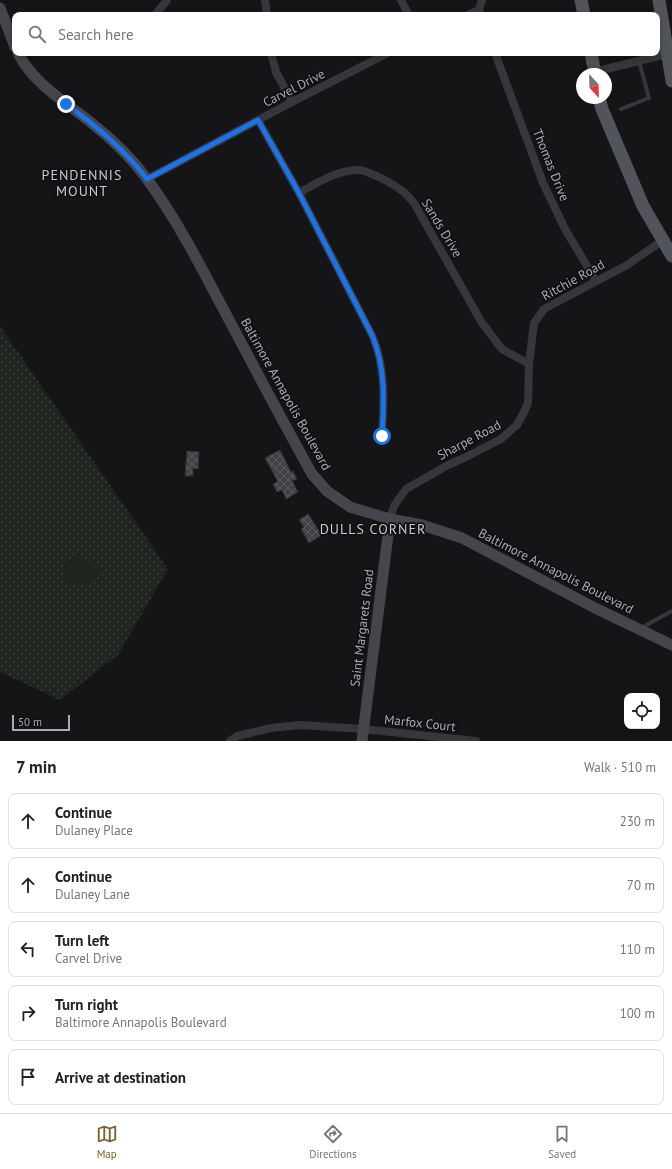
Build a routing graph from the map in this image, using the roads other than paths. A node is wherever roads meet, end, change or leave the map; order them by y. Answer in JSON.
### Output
{"nodes":[{"id":1,"x":167,"y":0,"type":"edge"},
{"id":2,"x":265,"y":0,"type":"edge"},
{"id":3,"x":401,"y":0,"type":"edge"},
{"id":4,"x":482,"y":0,"type":"edge"},
{"id":5,"x":581,"y":0,"type":"edge"},
{"id":6,"x":659,"y":0,"type":"edge"},
{"id":7,"x":0,"y":8,"type":"edge"},
{"id":8,"x":157,"y":12,"type":"edge"},
{"id":9,"x":267,"y":12,"type":"edge"},
{"id":10,"x":407,"y":12,"type":"edge"},
{"id":11,"x":480,"y":12,"type":"edge"},
{"id":12,"x":583,"y":12,"type":"edge"},
{"id":13,"x":12,"y":39,"type":"edge"},
{"id":14,"x":670,"y":53,"type":"edge"},
{"id":15,"x":20,"y":56,"type":"edge"},
{"id":16,"x":272,"y":56,"type":"edge"},
{"id":17,"x":382,"y":56,"type":"edge"},
{"id":18,"x":496,"y":56,"type":"edge"},
{"id":19,"x":592,"y":56,"type":"edge"},
{"id":20,"x":658,"y":56,"type":"edge"},
{"id":21,"x":660,"y":56,"type":"edge"},
{"id":22,"x":639,"y":61,"type":"junction"},
{"id":23,"x":594,"y":68,"type":"edge"},
{"id":24,"x":612,"y":68,"type":"edge"},
{"id":25,"x":672,"y":81,"type":"edge"},
{"id":26,"x":292,"y":102,"type":"junction"},
{"id":27,"x":601,"y":104,"type":"edge"},
{"id":28,"x":621,"y":110,"type":"dead end"},
{"id":29,"x":258,"y":120,"type":"junction"},
{"id":30,"x":147,"y":179,"type":"junction"},
{"id":31,"x":299,"y":193,"type":"junction"},
{"id":32,"x":662,"y":242,"type":"junction"},
{"id":33,"x":672,"y":256,"type":"edge"},
{"id":34,"x":596,"y":281,"type":"junction"},
{"id":35,"x":529,"y":364,"type":"junction"},
{"id":36,"x":382,"y":436,"type":"dead end"},
{"id":37,"x":390,"y":519,"type":"junction"},
{"id":38,"x":672,"y":611,"type":"edge"},
{"id":39,"x":638,"y":629,"type":"junction"},
{"id":40,"x":672,"y":646,"type":"edge"},
{"id":41,"x":362,"y":729,"type":"junction"},
{"id":42,"x":230,"y":741,"type":"edge"},
{"id":43,"x":362,"y":741,"type":"edge"},
{"id":44,"x":476,"y":741,"type":"edge"}],
"edges":[{"from":1,"to":8,"type":"street"},
{"from":2,"to":9,"type":"street"},
{"from":3,"to":10,"type":"street"},
{"from":4,"to":11,"type":"street"},
{"from":5,"to":12,"type":"main road"},
{"from":6,"to":14,"type":"main road"},
{"from":7,"to":13,"type":"main road"},
{"from":14,"to":21,"type":"street"},
{"from":14,"to":25,"type":"main road"},
{"from":15,"to":30,"type":"main road","name":"Baltimore Annapolis Boulevard"},
{"from":16,"to":26,"type":"street"},
{"from":17,"to":26,"type":"street","name":"Carvel Drive"},
{"from":18,"to":34,"type":"street","name":"Thomas Drive"},
{"from":19,"to":23,"type":"main road"},
{"from":20,"to":22,"type":"street"},
{"from":22,"to":24,"type":"street"},
{"from":22,"to":28,"type":"lane"},
{"from":26,"to":29,"type":"street","name":"Carvel Drive"},
{"from":27,"to":32,"type":"main road"},
{"from":29,"to":30,"type":"street","name":"Carvel Drive"},
{"from":29,"to":31,"type":"street"},
{"from":30,"to":37,"type":"main road","name":"Baltimore Annapolis Boulevard"},
{"from":31,"to":35,"type":"street","name":"Sands Drive"},
{"from":31,"to":36,"type":"street"},
{"from":32,"to":33,"type":"main road"},
{"from":32,"to":34,"type":"street","name":"Ritchie Road"},
{"from":34,"to":35,"type":"street","name":"Ritchie Road"},
{"from":35,"to":37,"type":"street","name":"Sharpe Road"},
{"from":37,"to":39,"type":"main road","name":"Baltimore Annapolis Boulevard"},
{"from":37,"to":41,"type":"main road","name":"Saint Margarets Road"},
{"from":38,"to":39,"type":"lane"},
{"from":39,"to":40,"type":"main road","name":"Baltimore Annapolis Boulevard"},
{"from":41,"to":42,"type":"street","name":"Marfox Court"},
{"from":41,"to":43,"type":"main road","name":"Saint Margarets Road"},
{"from":41,"to":44,"type":"street","name":"Marfox Court"}]}
